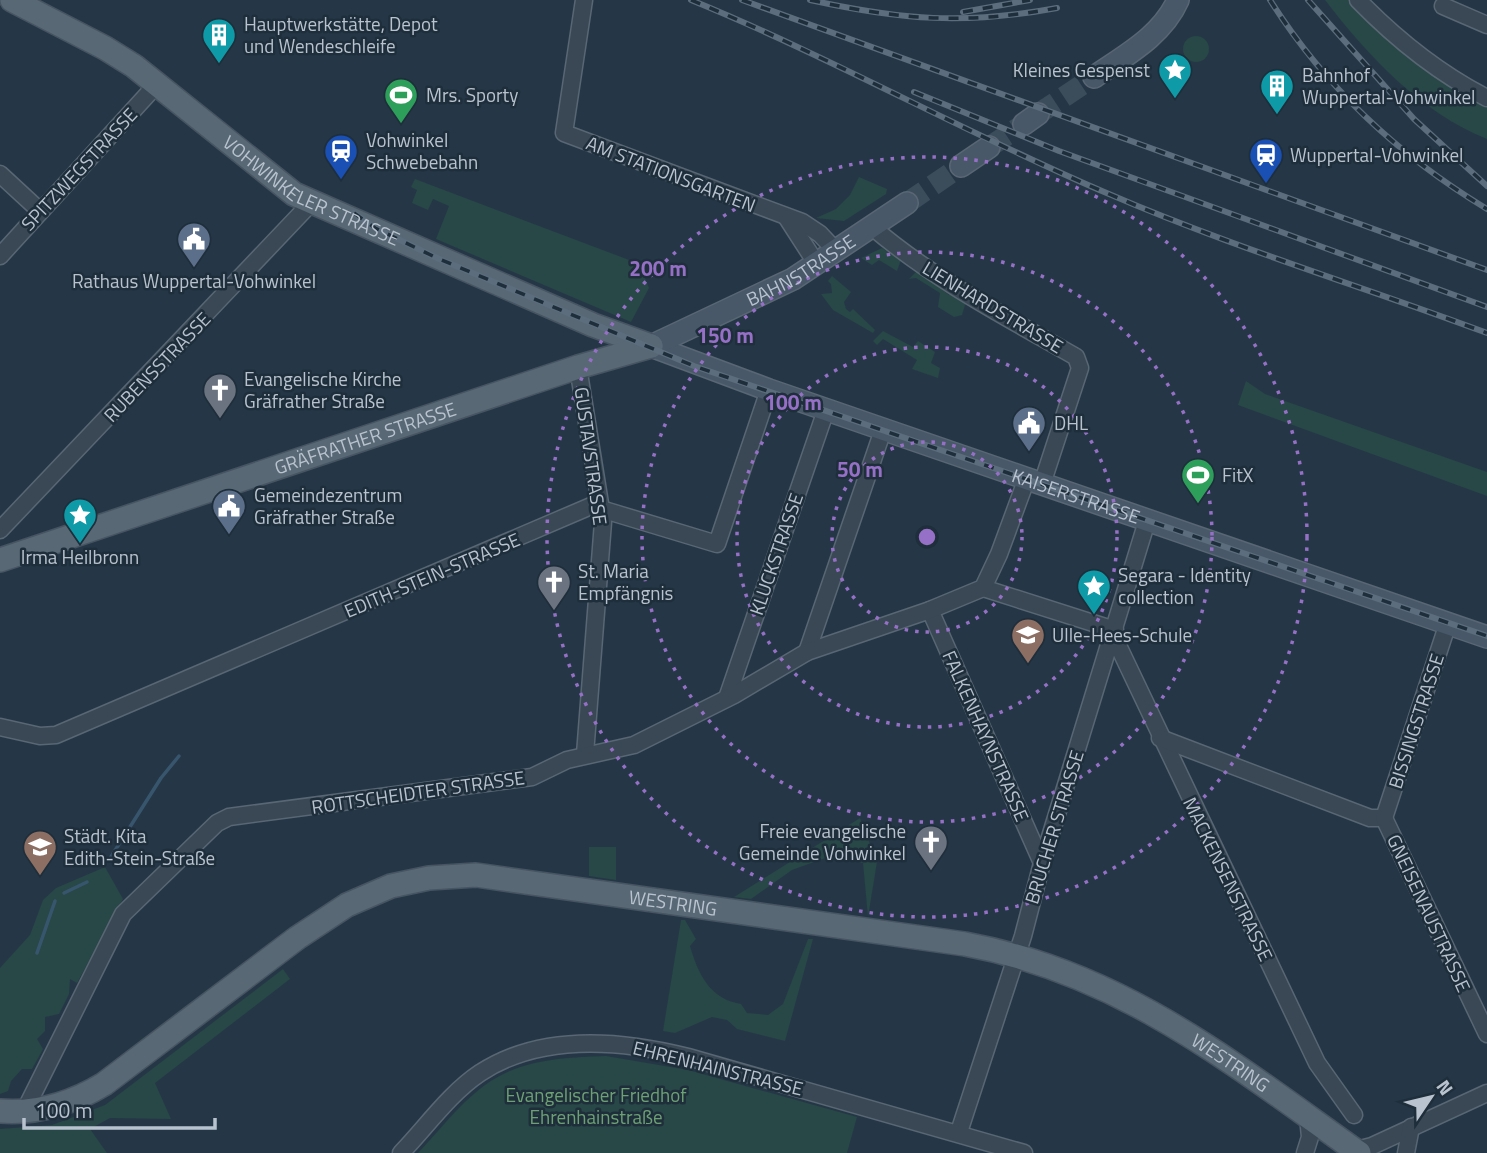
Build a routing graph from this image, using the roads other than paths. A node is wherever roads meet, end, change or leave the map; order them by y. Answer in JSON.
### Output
{"nodes":[{"id":1,"x":12,"y":0,"type":"edge"},
{"id":2,"x":584,"y":0,"type":"edge"},
{"id":3,"x":1178,"y":0,"type":"edge"},
{"id":4,"x":1358,"y":0,"type":"edge"},
{"id":5,"x":1443,"y":6,"type":"dead end"},
{"id":6,"x":1487,"y":25,"type":"edge"},
{"id":7,"x":1094,"y":77,"type":"tunnel mouth"},
{"id":8,"x":158,"y":83,"type":"junction"},
{"id":9,"x":1487,"y":98,"type":"edge"},
{"id":10,"x":989,"y":147,"type":"tunnel mouth"},
{"id":11,"x":961,"y":166,"type":"tunnel mouth"},
{"id":12,"x":0,"y":174,"type":"edge"},
{"id":13,"x":311,"y":203,"type":"junction"},
{"id":14,"x":907,"y":203,"type":"tunnel mouth"},
{"id":15,"x":40,"y":211,"type":"junction"},
{"id":16,"x":787,"y":218,"type":"junction"},
{"id":17,"x":872,"y":226,"type":"junction"},
{"id":18,"x":835,"y":250,"type":"junction"},
{"id":19,"x":0,"y":256,"type":"edge"},
{"id":20,"x":816,"y":263,"type":"junction"},
{"id":21,"x":651,"y":346,"type":"junction"},
{"id":22,"x":578,"y":367,"type":"junction"},
{"id":23,"x":769,"y":390,"type":"junction"},
{"id":24,"x":826,"y":410,"type":"junction"},
{"id":25,"x":883,"y":430,"type":"junction"},
{"id":26,"x":1034,"y":481,"type":"junction"},
{"id":27,"x":599,"y":509,"type":"junction"},
{"id":28,"x":1147,"y":521,"type":"junction"},
{"id":29,"x":0,"y":530,"type":"edge"},
{"id":30,"x":0,"y":560,"type":"edge"},
{"id":31,"x":983,"y":588,"type":"junction"},
{"id":32,"x":930,"y":610,"type":"junction"},
{"id":33,"x":1448,"y":623,"type":"junction"},
{"id":34,"x":1114,"y":633,"type":"junction"},
{"id":35,"x":1487,"y":637,"type":"edge"},
{"id":36,"x":807,"y":652,"type":"junction"},
{"id":37,"x":727,"y":698,"type":"junction"},
{"id":38,"x":0,"y":727,"type":"edge"},
{"id":39,"x":1160,"y":738,"type":"junction"},
{"id":40,"x":585,"y":754,"type":"junction"},
{"id":41,"x":1384,"y":818,"type":"junction"},
{"id":42,"x":1042,"y":863,"type":"junction"},
{"id":43,"x":1016,"y":955,"type":"junction"},
{"id":44,"x":1487,"y":1034,"type":"edge"},
{"id":45,"x":1487,"y":1093,"type":"edge"},
{"id":46,"x":0,"y":1111,"type":"edge"},
{"id":47,"x":24,"y":1112,"type":"junction"},
{"id":48,"x":1354,"y":1115,"type":"dead end"},
{"id":49,"x":1308,"y":1117,"type":"junction"},
{"id":50,"x":1411,"y":1127,"type":"junction"},
{"id":51,"x":959,"y":1132,"type":"junction"},
{"id":52,"x":1353,"y":1152,"type":"edge"},
{"id":53,"x":401,"y":1153,"type":"edge"},
{"id":54,"x":1024,"y":1153,"type":"edge"},
{"id":55,"x":1305,"y":1153,"type":"edge"},
{"id":56,"x":1406,"y":1153,"type":"edge"}],
"edges":[{"from":1,"to":8,"type":"main road","name":"VOHWINKELER STRASSE"},
{"from":2,"to":16,"type":"street","name":"AM STATIONSGARTEN"},
{"from":3,"to":7,"type":"main road"},
{"from":4,"to":9,"type":"street"},
{"from":5,"to":6,"type":"street"},
{"from":8,"to":13,"type":"main road","name":"VOHWINKELER STRASSE"},
{"from":8,"to":15,"type":"street","name":"SPITZWEGSTRASSE"},
{"from":10,"to":11,"type":"main road"},
{"from":12,"to":15,"type":"street"},
{"from":13,"to":21,"type":"main road","name":"VOHWINKELER STRASSE"},
{"from":13,"to":29,"type":"street","name":"RUBENSSTRASSE"},
{"from":14,"to":17,"type":"main road","name":"BAHNSTRASSE"},
{"from":15,"to":19,"type":"street","name":"SPITZWEGSTRASSE"},
{"from":16,"to":18,"type":"street","name":"AM STATIONSGARTEN"},
{"from":16,"to":20,"type":"street"},
{"from":17,"to":18,"type":"main road","name":"BAHNSTRASSE"},
{"from":17,"to":26,"type":"street","name":"LIENHARDSTRASSE"},
{"from":18,"to":20,"type":"main road","name":"BAHNSTRASSE"},
{"from":20,"to":21,"type":"main road","name":"BAHNSTRASSE"},
{"from":21,"to":22,"type":"main road","name":"GRÄFRATHER STRASSE"},
{"from":21,"to":23,"type":"main road","name":"KAISERSTRASSE"},
{"from":22,"to":27,"type":"street","name":"GUSTAVSTRASSE"},
{"from":22,"to":30,"type":"main road","name":"GRÄFRATHER STRASSE"},
{"from":23,"to":24,"type":"main road","name":"KAISERSTRASSE"},
{"from":23,"to":27,"type":"street","name":"EDITH-STEIN-STRASSE"},
{"from":24,"to":25,"type":"main road","name":"KAISERSTRASSE"},
{"from":24,"to":37,"type":"street","name":"KLUCKSTRASSE"},
{"from":25,"to":26,"type":"main road","name":"KAISERSTRASSE"},
{"from":25,"to":36,"type":"street"},
{"from":26,"to":28,"type":"main road","name":"KAISERSTRASSE"},
{"from":26,"to":31,"type":"street"},
{"from":27,"to":38,"type":"street","name":"EDITH-STEIN-STRASSE"},
{"from":27,"to":40,"type":"street","name":"GUSTAVSTRASSE"},
{"from":28,"to":33,"type":"main road","name":"KAISERSTRASSE"},
{"from":28,"to":34,"type":"street","name":"BRUCHER STRASSE"},
{"from":31,"to":32,"type":"street","name":"ROTTSCHEIDTER STRASSE"},
{"from":31,"to":34,"type":"street"},
{"from":32,"to":36,"type":"street","name":"ROTTSCHEIDTER STRASSE"},
{"from":32,"to":42,"type":"street","name":"FALKENHAYNSTRASSE"},
{"from":33,"to":35,"type":"main road","name":"KAISERSTRASSE"},
{"from":33,"to":41,"type":"street","name":"BISSINGSTRASSE"},
{"from":34,"to":39,"type":"street","name":"MACKENSENSTRASSE"},
{"from":34,"to":42,"type":"street","name":"BRUCHER STRASSE"},
{"from":36,"to":37,"type":"street","name":"ROTTSCHEIDTER STRASSE"},
{"from":37,"to":40,"type":"street","name":"ROTTSCHEIDTER STRASSE"},
{"from":39,"to":41,"type":"street","name":"GNEISENAUSTRASSE"},
{"from":39,"to":48,"type":"street","name":"MACKENSENSTRASSE"},
{"from":40,"to":47,"type":"street","name":"ROTTSCHEIDTER STRASSE"},
{"from":41,"to":44,"type":"street","name":"GNEISENAUSTRASSE"},
{"from":42,"to":43,"type":"street","name":"BRUCHER STRASSE"},
{"from":43,"to":47,"type":"main road","name":"WESTRING"},
{"from":43,"to":49,"type":"main road","name":"WESTRING"},
{"from":43,"to":51,"type":"street","name":"BRUCHER STRASSE"},
{"from":45,"to":50,"type":"street"},
{"from":46,"to":47,"type":"main road","name":"WESTRING"},
{"from":49,"to":52,"type":"main road","name":"WESTRING"},
{"from":49,"to":55,"type":"street"},
{"from":50,"to":52,"type":"street"},
{"from":50,"to":56,"type":"street"},
{"from":51,"to":53,"type":"street","name":"EHRENHAINSTRASSE"},
{"from":51,"to":54,"type":"street","name":"EHRENHAINSTRASSE"}]}
